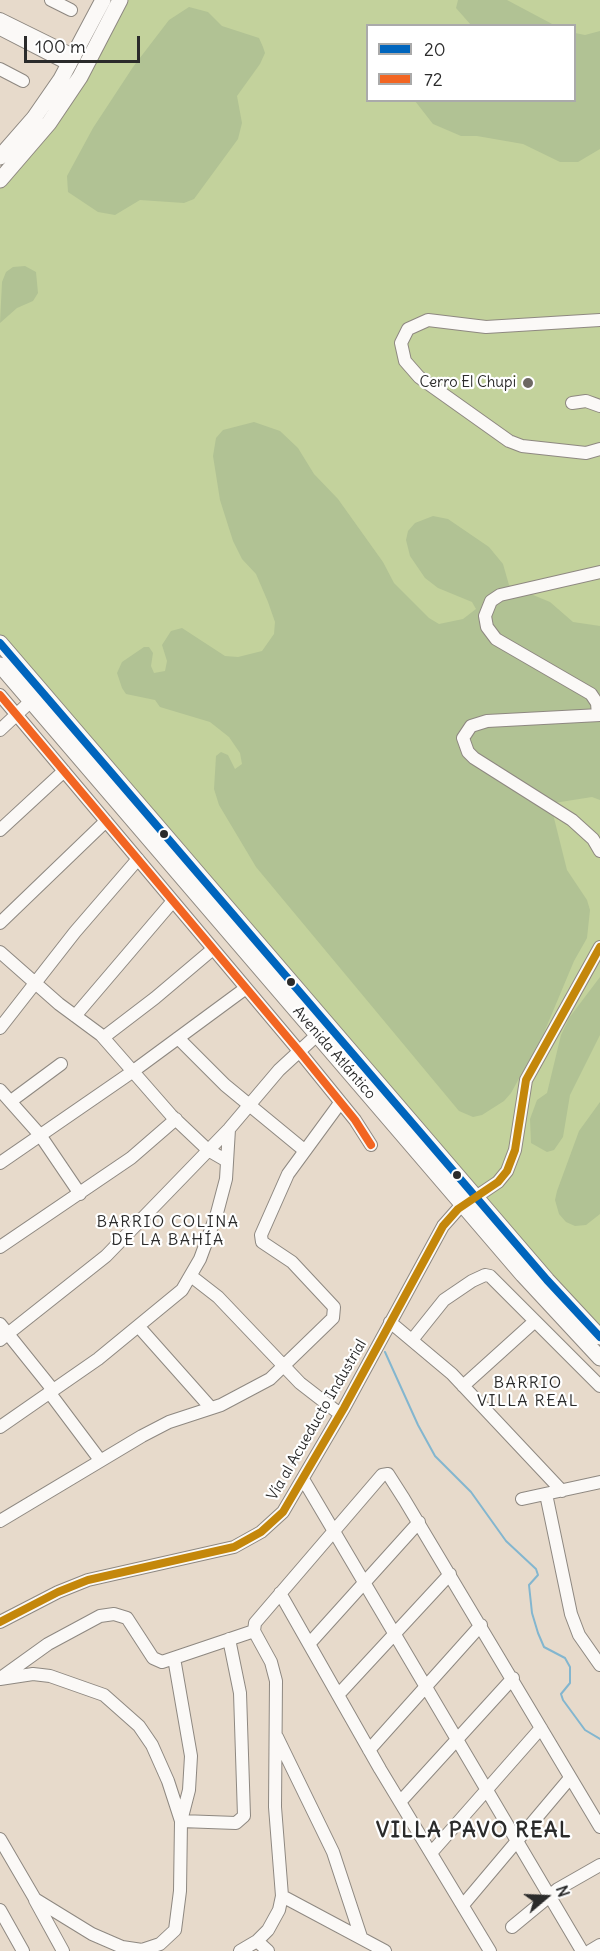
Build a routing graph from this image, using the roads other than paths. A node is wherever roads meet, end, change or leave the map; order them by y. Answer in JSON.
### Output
{"nodes":[{"id":1,"x":51,"y":0,"type":"edge"},
{"id":2,"x":103,"y":0,"type":"edge"},
{"id":3,"x":120,"y":0,"type":"edge"},
{"id":4,"x":71,"y":10,"type":"dead end"},
{"id":5,"x":0,"y":19,"type":"edge"},
{"id":6,"x":0,"y":29,"type":"edge"},
{"id":7,"x":72,"y":61,"type":"junction"},
{"id":8,"x":0,"y":69,"type":"edge"},
{"id":9,"x":23,"y":81,"type":"dead end"},
{"id":10,"x":0,"y":157,"type":"edge"},
{"id":11,"x":0,"y":180,"type":"edge"},
{"id":12,"x":600,"y":320,"type":"edge"},
{"id":13,"x":572,"y":404,"type":"dead end"},
{"id":14,"x":600,"y":406,"type":"edge"},
{"id":15,"x":600,"y":449,"type":"edge"},
{"id":16,"x":600,"y":572,"type":"edge"},
{"id":17,"x":0,"y":643,"type":"edge"},
{"id":18,"x":0,"y":665,"type":"edge"},
{"id":19,"x":0,"y":695,"type":"edge"},
{"id":20,"x":31,"y":701,"type":"junction"},
{"id":21,"x":17,"y":715,"type":"junction"},
{"id":22,"x":599,"y":715,"type":"edge"},
{"id":23,"x":0,"y":730,"type":"edge"},
{"id":24,"x":64,"y":771,"type":"junction"},
{"id":25,"x":106,"y":821,"type":"junction"},
{"id":26,"x":0,"y":830,"type":"edge"},
{"id":27,"x":600,"y":851,"type":"edge"},
{"id":28,"x":138,"y":859,"type":"junction"},
{"id":29,"x":173,"y":901,"type":"junction"},
{"id":30,"x":0,"y":923,"type":"edge"},
{"id":31,"x":600,"y":946,"type":"edge"},
{"id":32,"x":213,"y":949,"type":"junction"},
{"id":33,"x":0,"y":952,"type":"edge"},
{"id":34,"x":36,"y":982,"type":"junction"},
{"id":35,"x":246,"y":988,"type":"junction"},
{"id":36,"x":75,"y":1016,"type":"junction"},
{"id":37,"x":0,"y":1028,"type":"edge"},
{"id":38,"x":317,"y":1035,"type":"junction"},
{"id":39,"x":104,"y":1037,"type":"junction"},
{"id":40,"x":178,"y":1038,"type":"junction"},
{"id":41,"x":299,"y":1051,"type":"junction"},
{"id":42,"x":61,"y":1065,"type":"dead end"},
{"id":43,"x":132,"y":1072,"type":"junction"},
{"id":44,"x":0,"y":1090,"type":"edge"},
{"id":45,"x":11,"y":1101,"type":"junction"},
{"id":46,"x":340,"y":1103,"type":"junction"},
{"id":47,"x":248,"y":1105,"type":"junction"},
{"id":48,"x":176,"y":1119,"type":"junction"},
{"id":49,"x":229,"y":1129,"type":"junction"},
{"id":50,"x":40,"y":1135,"type":"junction"},
{"id":51,"x":371,"y":1145,"type":"dead end"},
{"id":52,"x":208,"y":1150,"type":"junction"},
{"id":53,"x":304,"y":1150,"type":"junction"},
{"id":54,"x":227,"y":1161,"type":"junction"},
{"id":55,"x":0,"y":1163,"type":"edge"},
{"id":56,"x":80,"y":1194,"type":"junction"},
{"id":57,"x":470,"y":1201,"type":"junction"},
{"id":58,"x":0,"y":1247,"type":"edge"},
{"id":59,"x":191,"y":1276,"type":"junction"},
{"id":60,"x":390,"y":1322,"type":"junction"},
{"id":61,"x":535,"y":1322,"type":"junction"},
{"id":62,"x":139,"y":1327,"type":"junction"},
{"id":63,"x":2,"y":1333,"type":"edge"},
{"id":64,"x":600,"y":1337,"type":"edge"},
{"id":65,"x":412,"y":1340,"type":"junction"},
{"id":66,"x":600,"y":1358,"type":"edge"},
{"id":67,"x":285,"y":1367,"type":"junction"},
{"id":68,"x":463,"y":1386,"type":"junction"},
{"id":69,"x":600,"y":1386,"type":"edge"},
{"id":70,"x":51,"y":1391,"type":"junction"},
{"id":71,"x":211,"y":1408,"type":"junction"},
{"id":72,"x":340,"y":1414,"type":"junction"},
{"id":73,"x":0,"y":1427,"type":"edge"},
{"id":74,"x":100,"y":1460,"type":"junction"},
{"id":75,"x":303,"y":1479,"type":"junction"},
{"id":76,"x":600,"y":1482,"type":"edge"},
{"id":77,"x":562,"y":1491,"type":"junction"},
{"id":78,"x":546,"y":1494,"type":"junction"},
{"id":79,"x":522,"y":1499,"type":"dead end"},
{"id":80,"x":0,"y":1521,"type":"edge"},
{"id":81,"x":418,"y":1522,"type":"junction"},
{"id":82,"x":333,"y":1529,"type":"junction"},
{"id":83,"x":450,"y":1574,"type":"junction"},
{"id":84,"x":364,"y":1583,"type":"junction"},
{"id":85,"x":280,"y":1593,"type":"junction"},
{"id":86,"x":0,"y":1622,"type":"edge"},
{"id":87,"x":481,"y":1625,"type":"junction"},
{"id":88,"x":254,"y":1631,"type":"junction"},
{"id":89,"x":395,"y":1636,"type":"junction"},
{"id":90,"x":229,"y":1639,"type":"junction"},
{"id":91,"x":309,"y":1644,"type":"junction"},
{"id":92,"x":174,"y":1658,"type":"junction"},
{"id":93,"x":600,"y":1665,"type":"edge"},
{"id":94,"x":513,"y":1678,"type":"junction"},
{"id":95,"x":0,"y":1679,"type":"edge"},
{"id":96,"x":425,"y":1686,"type":"junction"},
{"id":97,"x":338,"y":1695,"type":"junction"},
{"id":98,"x":541,"y":1728,"type":"junction"},
{"id":99,"x":277,"y":1736,"type":"junction"},
{"id":100,"x":456,"y":1738,"type":"junction"},
{"id":101,"x":369,"y":1750,"type":"junction"},
{"id":102,"x":570,"y":1778,"type":"junction"},
{"id":103,"x":486,"y":1790,"type":"junction"},
{"id":104,"x":400,"y":1802,"type":"junction"},
{"id":105,"x":181,"y":1821,"type":"junction"},
{"id":106,"x":600,"y":1827,"type":"edge"},
{"id":107,"x":0,"y":1839,"type":"edge"},
{"id":108,"x":517,"y":1842,"type":"junction"},
{"id":109,"x":431,"y":1853,"type":"junction"},
{"id":110,"x":600,"y":1865,"type":"edge"},
{"id":111,"x":549,"y":1895,"type":"junction"},
{"id":112,"x":282,"y":1896,"type":"junction"},
{"id":113,"x":35,"y":1899,"type":"junction"},
{"id":114,"x":463,"y":1905,"type":"junction"},
{"id":115,"x":0,"y":1910,"type":"edge"},
{"id":116,"x":512,"y":1927,"type":"dead end"},
{"id":117,"x":361,"y":1937,"type":"junction"},
{"id":118,"x":257,"y":1941,"type":"junction"},
{"id":119,"x":600,"y":1945,"type":"edge"},
{"id":120,"x":23,"y":1951,"type":"edge"},
{"id":121,"x":63,"y":1951,"type":"edge"},
{"id":122,"x":240,"y":1951,"type":"edge"},
{"id":123,"x":268,"y":1951,"type":"edge"},
{"id":124,"x":385,"y":1951,"type":"edge"},
{"id":125,"x":490,"y":1951,"type":"edge"},
{"id":126,"x":582,"y":1951,"type":"edge"},
{"id":127,"x":590,"y":1951,"type":"edge"}],
"edges":[{"from":1,"to":4,"type":"street"},
{"from":2,"to":7,"type":"main road"},
{"from":3,"to":11,"type":"main road"},
{"from":5,"to":7,"type":"street"},
{"from":6,"to":7,"type":"street"},
{"from":7,"to":10,"type":"main road"},
{"from":8,"to":9,"type":"street"},
{"from":12,"to":15,"type":"street"},
{"from":13,"to":14,"type":"street"},
{"from":16,"to":22,"type":"street"},
{"from":17,"to":57,"type":"main road","name":"Avenida Atlántico"},
{"from":18,"to":20,"type":"main road","name":"Avenida Atlántico"},
{"from":19,"to":21,"type":"street"},
{"from":20,"to":21,"type":"street"},
{"from":20,"to":38,"type":"main road","name":"Avenida Atlántico"},
{"from":21,"to":23,"type":"street"},
{"from":21,"to":24,"type":"street"},
{"from":22,"to":27,"type":"street"},
{"from":24,"to":25,"type":"street"},
{"from":24,"to":26,"type":"street"},
{"from":25,"to":28,"type":"street"},
{"from":25,"to":30,"type":"street"},
{"from":28,"to":29,"type":"street"},
{"from":28,"to":34,"type":"street"},
{"from":29,"to":32,"type":"street"},
{"from":29,"to":36,"type":"street"},
{"from":31,"to":57,"type":"street","name":"Vía al Acueducto Industrial"},
{"from":32,"to":35,"type":"street"},
{"from":32,"to":39,"type":"street"},
{"from":33,"to":34,"type":"street"},
{"from":34,"to":36,"type":"street"},
{"from":34,"to":37,"type":"street"},
{"from":35,"to":40,"type":"street"},
{"from":35,"to":41,"type":"street"},
{"from":36,"to":39,"type":"street"},
{"from":38,"to":41,"type":"street"},
{"from":38,"to":57,"type":"main road","name":"Avenida Atlántico"},
{"from":39,"to":43,"type":"street"},
{"from":40,"to":43,"type":"street"},
{"from":40,"to":47,"type":"street"},
{"from":41,"to":46,"type":"street"},
{"from":41,"to":47,"type":"street"},
{"from":42,"to":45,"type":"street"},
{"from":43,"to":48,"type":"street"},
{"from":43,"to":50,"type":"street"},
{"from":44,"to":45,"type":"street"},
{"from":45,"to":50,"type":"street"},
{"from":46,"to":51,"type":"street"},
{"from":46,"to":53,"type":"street"},
{"from":47,"to":49,"type":"street"},
{"from":47,"to":53,"type":"street"},
{"from":48,"to":52,"type":"street"},
{"from":48,"to":56,"type":"street"},
{"from":49,"to":52,"type":"street"},
{"from":49,"to":54,"type":"street"},
{"from":50,"to":55,"type":"street"},
{"from":50,"to":56,"type":"street"},
{"from":52,"to":54,"type":"street"},
{"from":52,"to":63,"type":"street"},
{"from":53,"to":67,"type":"street"},
{"from":54,"to":59,"type":"street"},
{"from":56,"to":58,"type":"street"},
{"from":57,"to":60,"type":"street","name":"Vía al Acueducto Industrial"},
{"from":57,"to":64,"type":"main road","name":"Avenida Atlántico"},
{"from":57,"to":66,"type":"main road","name":"Avenida Atlántico"},
{"from":59,"to":62,"type":"street"},
{"from":59,"to":67,"type":"street"},
{"from":60,"to":65,"type":"street"},
{"from":60,"to":72,"type":"street","name":"Vía al Acueducto Industrial"},
{"from":61,"to":65,"type":"street"},
{"from":61,"to":68,"type":"street"},
{"from":61,"to":69,"type":"street"},
{"from":62,"to":70,"type":"street"},
{"from":62,"to":71,"type":"street"},
{"from":63,"to":70,"type":"street"},
{"from":65,"to":68,"type":"street"},
{"from":67,"to":71,"type":"street"},
{"from":67,"to":72,"type":"street"},
{"from":68,"to":77,"type":"street"},
{"from":70,"to":73,"type":"street"},
{"from":70,"to":74,"type":"street"},
{"from":71,"to":74,"type":"street"},
{"from":72,"to":75,"type":"street","name":"Vía al Acueducto Industrial"},
{"from":74,"to":80,"type":"street"},
{"from":75,"to":82,"type":"street"},
{"from":75,"to":86,"type":"street","name":"Vía al Acueducto Industrial"},
{"from":76,"to":77,"type":"street"},
{"from":77,"to":78,"type":"street"},
{"from":78,"to":79,"type":"street"},
{"from":78,"to":93,"type":"street"},
{"from":81,"to":82,"type":"street"},
{"from":81,"to":83,"type":"street"},
{"from":81,"to":84,"type":"street"},
{"from":82,"to":84,"type":"street"},
{"from":82,"to":85,"type":"street"},
{"from":83,"to":87,"type":"street"},
{"from":83,"to":89,"type":"street"},
{"from":84,"to":89,"type":"street"},
{"from":84,"to":91,"type":"street"},
{"from":85,"to":88,"type":"street"},
{"from":85,"to":91,"type":"street"},
{"from":87,"to":94,"type":"street"},
{"from":87,"to":96,"type":"street"},
{"from":88,"to":90,"type":"street"},
{"from":88,"to":99,"type":"street"},
{"from":89,"to":96,"type":"street"},
{"from":89,"to":97,"type":"street"},
{"from":90,"to":92,"type":"street"},
{"from":90,"to":105,"type":"street"},
{"from":91,"to":97,"type":"street"},
{"from":92,"to":95,"type":"street"},
{"from":92,"to":105,"type":"street"},
{"from":94,"to":98,"type":"street"},
{"from":94,"to":100,"type":"street"},
{"from":95,"to":105,"type":"street"},
{"from":96,"to":100,"type":"street"},
{"from":96,"to":101,"type":"street"},
{"from":97,"to":101,"type":"street"},
{"from":98,"to":102,"type":"street"},
{"from":98,"to":103,"type":"street"},
{"from":99,"to":112,"type":"street"},
{"from":99,"to":117,"type":"street"},
{"from":100,"to":103,"type":"street"},
{"from":100,"to":104,"type":"street"},
{"from":101,"to":104,"type":"street"},
{"from":102,"to":106,"type":"street"},
{"from":102,"to":108,"type":"street"},
{"from":103,"to":108,"type":"street"},
{"from":103,"to":109,"type":"street"},
{"from":104,"to":109,"type":"street"},
{"from":105,"to":113,"type":"street"},
{"from":107,"to":113,"type":"street"},
{"from":108,"to":111,"type":"street"},
{"from":108,"to":114,"type":"street"},
{"from":109,"to":114,"type":"street"},
{"from":110,"to":111,"type":"street"},
{"from":111,"to":116,"type":"street"},
{"from":111,"to":126,"type":"street"},
{"from":112,"to":117,"type":"street"},
{"from":112,"to":118,"type":"street"},
{"from":113,"to":121,"type":"street"},
{"from":114,"to":125,"type":"street"},
{"from":115,"to":120,"type":"street"},
{"from":117,"to":124,"type":"street"},
{"from":118,"to":122,"type":"street"},
{"from":118,"to":123,"type":"street"},
{"from":119,"to":127,"type":"street"}]}
